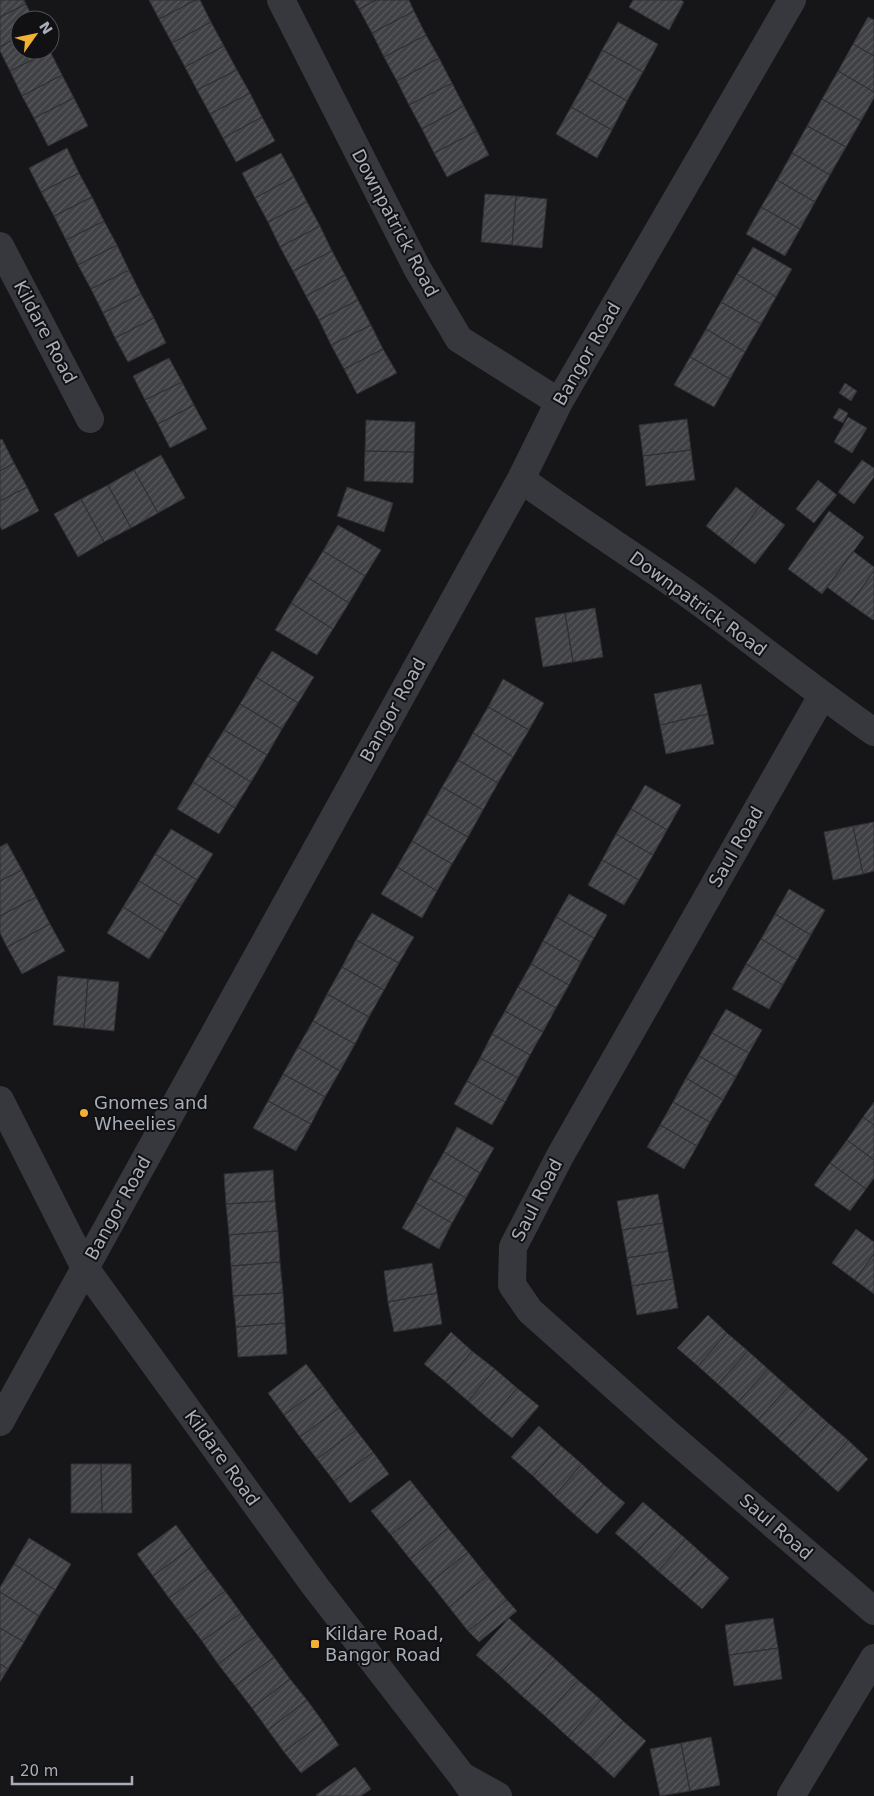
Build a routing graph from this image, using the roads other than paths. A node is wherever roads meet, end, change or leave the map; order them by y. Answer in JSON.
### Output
{"nodes":[{"id":1,"x":281,"y":0,"type":"edge"},
{"id":2,"x":792,"y":0,"type":"edge"},
{"id":3,"x":0,"y":246,"type":"edge"},
{"id":4,"x":559,"y":402,"type":"junction"},
{"id":5,"x":90,"y":419,"type":"dead end"},
{"id":6,"x":521,"y":479,"type":"junction"},
{"id":7,"x":822,"y":696,"type":"junction"},
{"id":8,"x":874,"y":732,"type":"edge"},
{"id":9,"x":0,"y":1100,"type":"edge"},
{"id":10,"x":85,"y":1268,"type":"junction"},
{"id":11,"x":0,"y":1422,"type":"edge"},
{"id":12,"x":874,"y":1611,"type":"edge"},
{"id":13,"x":874,"y":1658,"type":"edge"},
{"id":14,"x":469,"y":1786,"type":"edge"},
{"id":15,"x":498,"y":1796,"type":"edge"},
{"id":16,"x":791,"y":1796,"type":"edge"}],
"edges":[{"from":1,"to":4,"type":"street","name":"Downpatrick Road"},
{"from":2,"to":4,"type":"street","name":"Bangor Road"},
{"from":3,"to":5,"type":"street","name":"Kildare Road"},
{"from":4,"to":6,"type":"street","name":"Bangor Road"},
{"from":6,"to":7,"type":"street","name":"Downpatrick Road"},
{"from":6,"to":10,"type":"street","name":"Bangor Road"},
{"from":7,"to":8,"type":"street","name":"Downpatrick Road"},
{"from":7,"to":12,"type":"street","name":"Saul Road"},
{"from":9,"to":10,"type":"street","name":"Kildare Road"},
{"from":10,"to":11,"type":"street","name":"Bangor Road"},
{"from":10,"to":14,"type":"street","name":"Kildare Road"},
{"from":13,"to":16,"type":"street"},
{"from":14,"to":15,"type":"street"}]}
